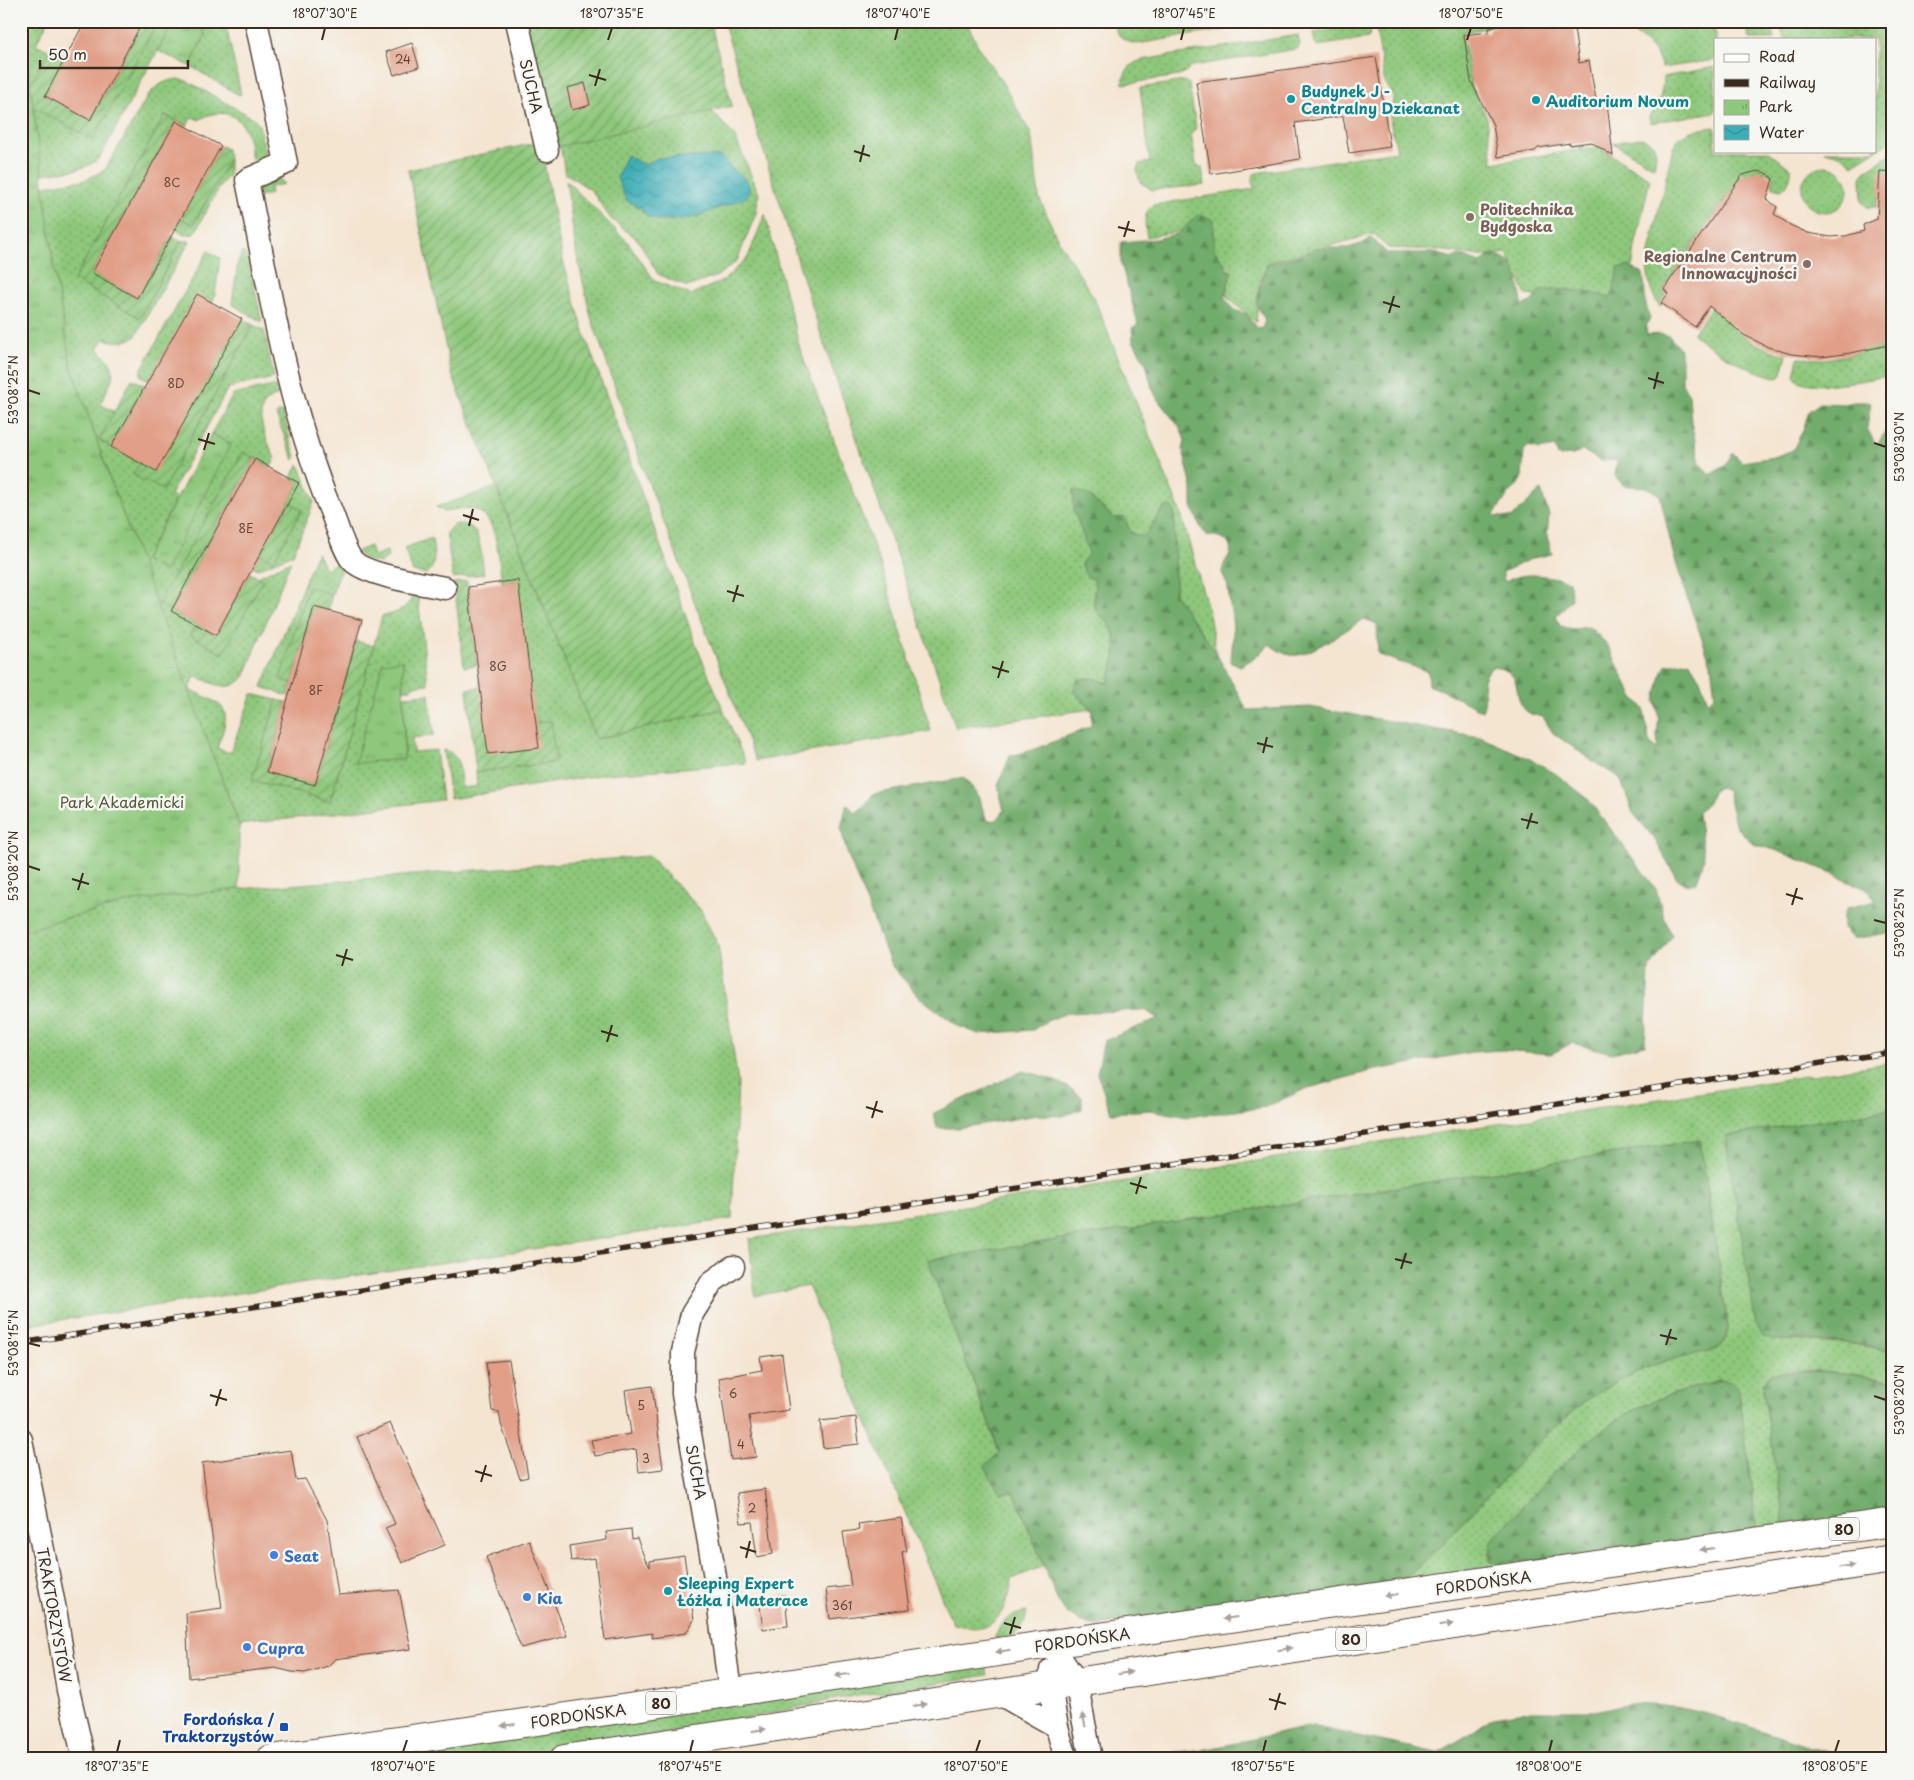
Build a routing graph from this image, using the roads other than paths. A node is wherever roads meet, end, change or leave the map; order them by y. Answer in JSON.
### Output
{"nodes":[{"id":1,"x":256,"y":21,"type":"edge"},
{"id":2,"x":517,"y":21,"type":"edge"},
{"id":3,"x":547,"y":150,"type":"dead end"},
{"id":4,"x":445,"y":588,"type":"dead end"},
{"id":5,"x":733,"y":1267,"type":"dead end"},
{"id":6,"x":21,"y":1440,"type":"edge"},
{"id":7,"x":1893,"y":1522,"type":"edge"},
{"id":8,"x":1893,"y":1559,"type":"edge"},
{"id":9,"x":1051,"y":1644,"type":"junction"},
{"id":10,"x":1064,"y":1682,"type":"junction"},
{"id":11,"x":730,"y":1692,"type":"junction"},
{"id":12,"x":998,"y":1693,"type":"junction"},
{"id":13,"x":1056,"y":1726,"type":"junction"},
{"id":14,"x":84,"y":1759,"type":"edge"},
{"id":15,"x":271,"y":1759,"type":"edge"},
{"id":16,"x":564,"y":1759,"type":"edge"},
{"id":17,"x":1067,"y":1759,"type":"edge"},
{"id":18,"x":1091,"y":1759,"type":"edge"}],
"edges":[{"from":1,"to":4,"type":"street"},
{"from":2,"to":3,"type":"street","name":"SUCHA"},
{"from":5,"to":11,"type":"street","name":"SUCHA"},
{"from":6,"to":14,"type":"street","name":"TRAKTORZYSTÓW"},
{"from":7,"to":9,"type":"main road","name":"FORDOŃSKA","number":"80","one_way":true},
{"from":10,"to":8,"type":"main road","number":"80","one_way":true},
{"from":9,"to":10,"type":"street"},
{"from":9,"to":11,"type":"main road","name":"FORDOŃSKA","number":"80","one_way":true},
{"from":10,"to":12,"type":"main road","number":"80"},
{"from":10,"to":13,"type":"street"},
{"from":18,"to":10,"type":"street","one_way":true},
{"from":11,"to":15,"type":"main road","name":"FORDOŃSKA","number":"80","one_way":true},
{"from":12,"to":13,"type":"street"},
{"from":16,"to":12,"type":"main road","number":"80","one_way":true},
{"from":13,"to":17,"type":"street"}]}
